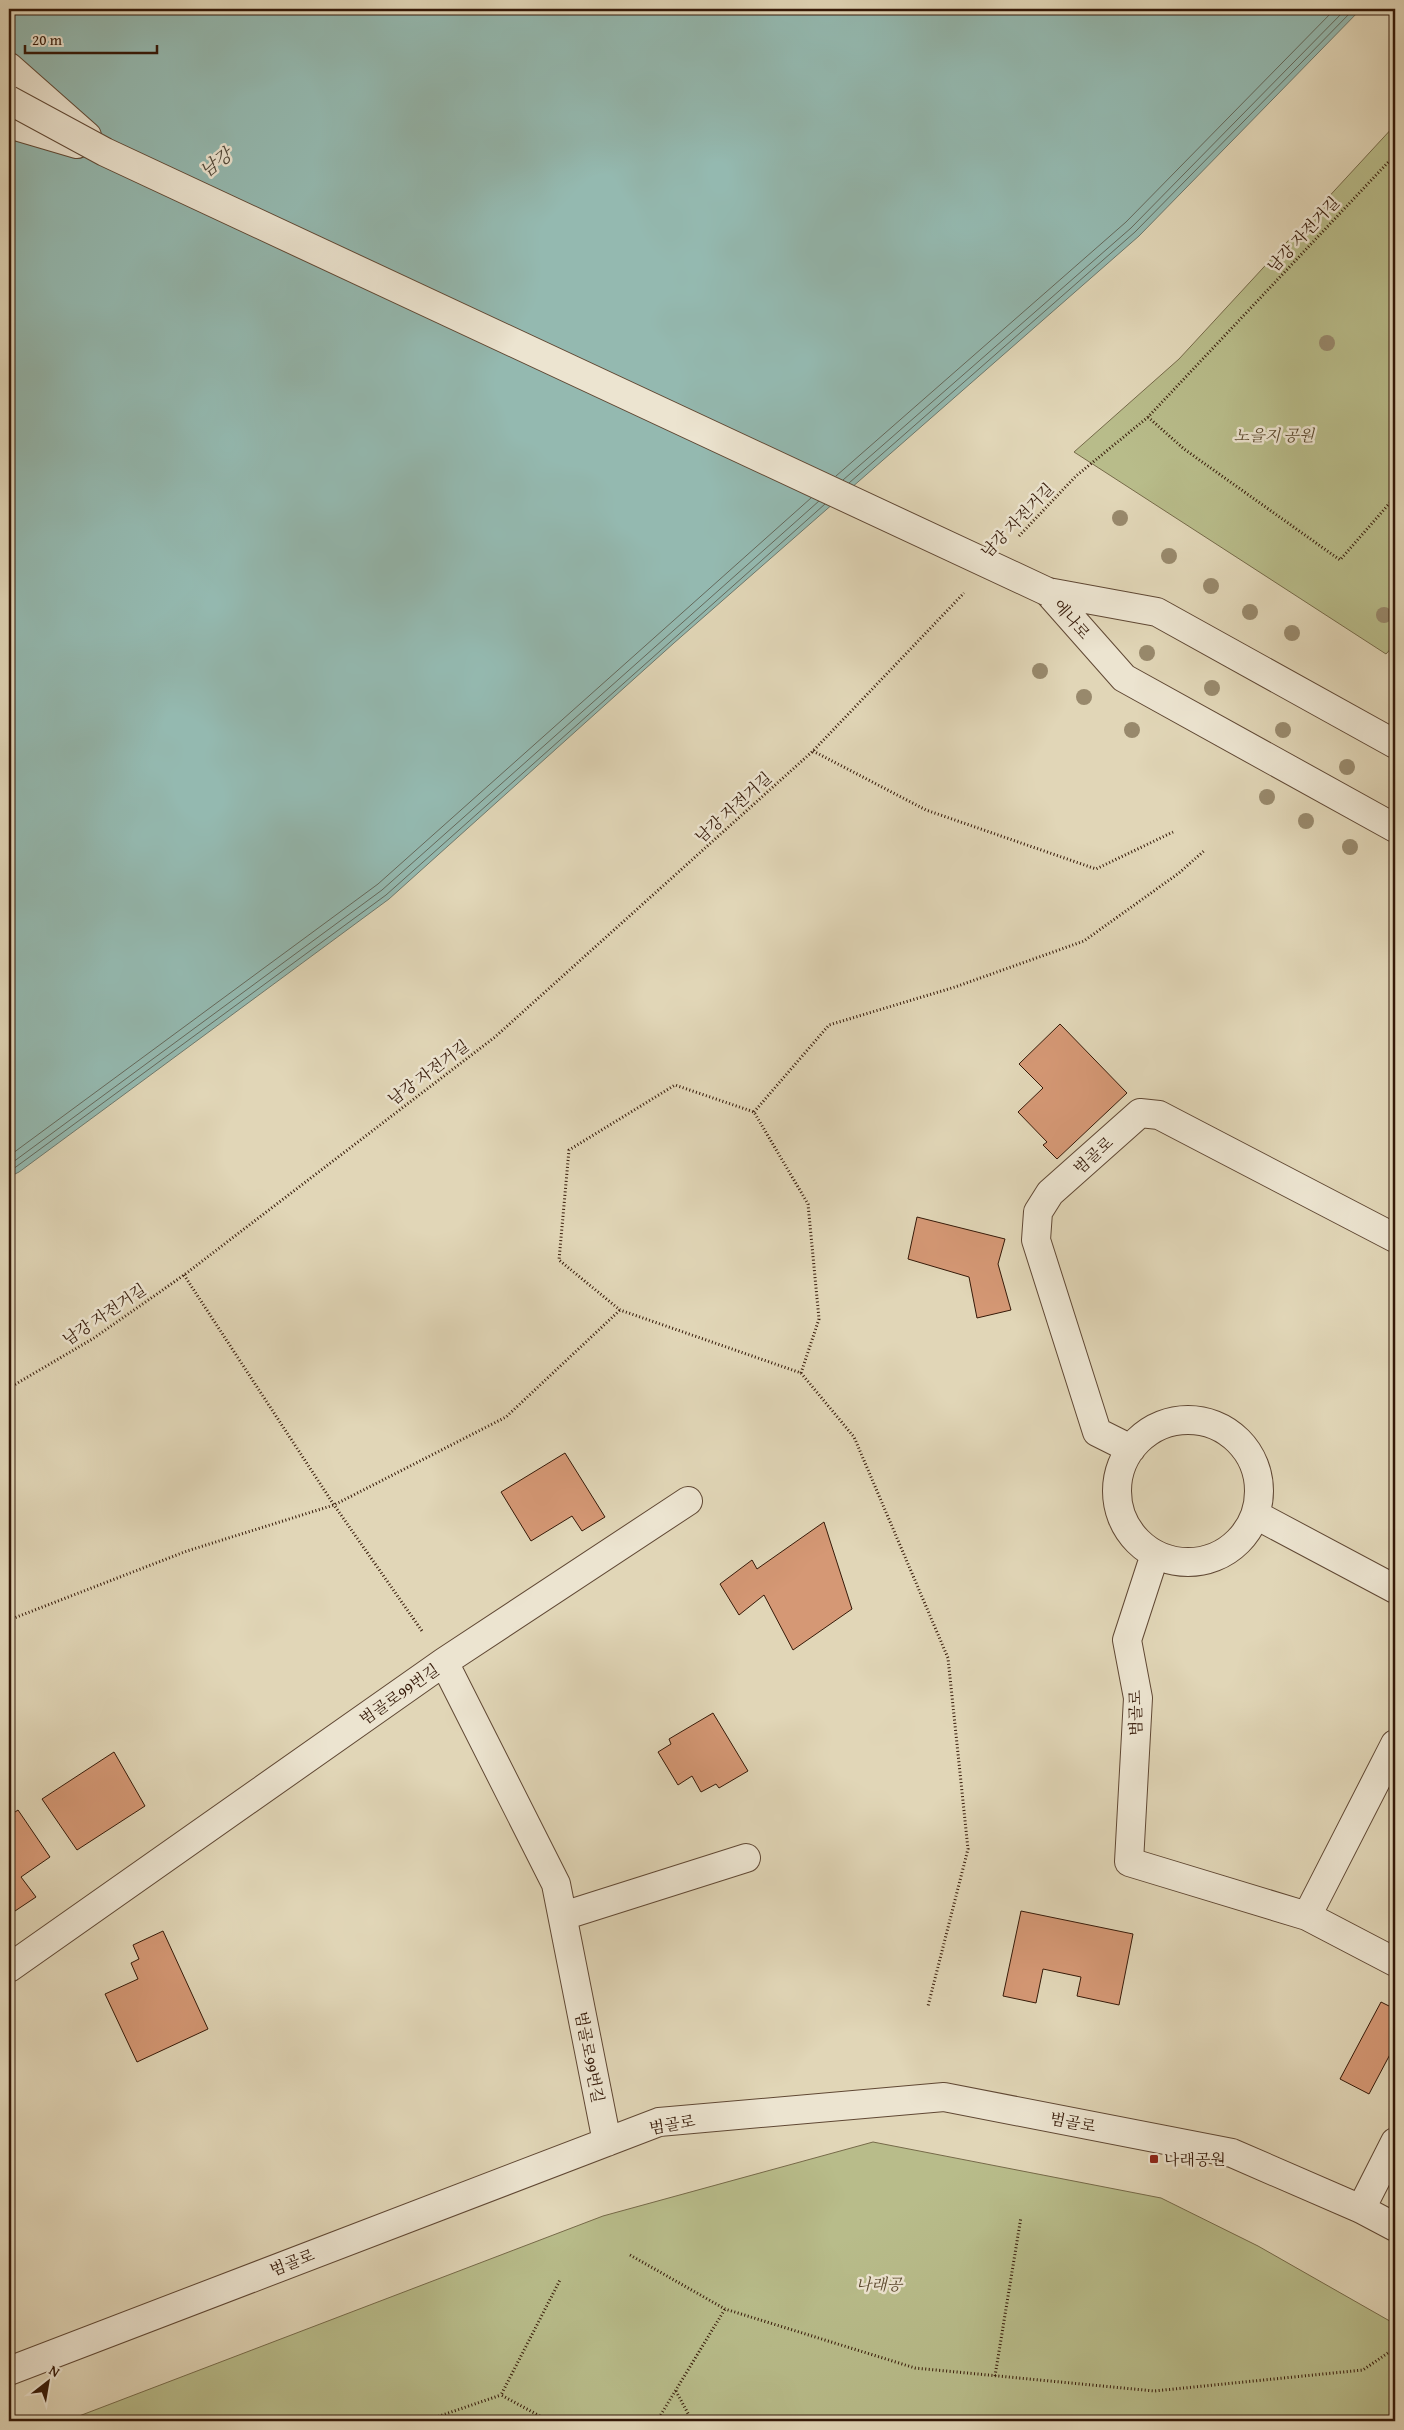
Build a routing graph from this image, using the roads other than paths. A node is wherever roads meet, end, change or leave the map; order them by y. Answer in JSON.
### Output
{"nodes":[{"id":1,"x":9,"y":67,"type":"edge"},
{"id":2,"x":9,"y":100,"type":"edge"},
{"id":3,"x":9,"y":124,"type":"edge"},
{"id":4,"x":105,"y":152,"type":"junction"},
{"id":5,"x":1048,"y":592,"type":"junction"},
{"id":6,"x":1395,"y":744,"type":"edge"},
{"id":7,"x":1395,"y":828,"type":"edge"},
{"id":8,"x":1395,"y":1238,"type":"edge"},
{"id":9,"x":1131,"y":1449,"type":"junction"},
{"id":10,"x":688,"y":1501,"type":"dead end"},
{"id":11,"x":1256,"y":1515,"type":"junction"},
{"id":12,"x":1155,"y":1554,"type":"junction"},
{"id":13,"x":1395,"y":1588,"type":"edge"},
{"id":14,"x":444,"y":1662,"type":"junction"},
{"id":15,"x":1395,"y":1744,"type":"edge"},
{"id":16,"x":746,"y":1858,"type":"dead end"},
{"id":17,"x":562,"y":1916,"type":"junction"},
{"id":18,"x":1307,"y":1916,"type":"junction"},
{"id":19,"x":1395,"y":1962,"type":"edge"},
{"id":20,"x":9,"y":1968,"type":"edge"},
{"id":21,"x":607,"y":2142,"type":"junction"},
{"id":22,"x":1395,"y":2142,"type":"edge"},
{"id":23,"x":1361,"y":2209,"type":"junction"},
{"id":24,"x":1395,"y":2227,"type":"edge"},
{"id":25,"x":9,"y":2371,"type":"edge"}],
"edges":[{"from":1,"to":4,"type":"street","bridge":true},
{"from":2,"to":4,"type":"street","bridge":true},
{"from":3,"to":4,"type":"street","bridge":true},
{"from":4,"to":5,"type":"street","bridge":true},
{"from":5,"to":6,"type":"street","name":"에나로"},
{"from":5,"to":7,"type":"street","name":"에나로"},
{"from":8,"to":9,"type":"street","name":"범골로"},
{"from":9,"to":11,"type":"street"},
{"from":9,"to":12,"type":"street"},
{"from":10,"to":14,"type":"street"},
{"from":11,"to":12,"type":"street"},
{"from":11,"to":13,"type":"street"},
{"from":12,"to":18,"type":"street","name":"범골로"},
{"from":14,"to":17,"type":"street","name":"범골로99번길"},
{"from":14,"to":20,"type":"street","name":"범골로99번길"},
{"from":15,"to":18,"type":"street"},
{"from":16,"to":17,"type":"street"},
{"from":17,"to":21,"type":"street","name":"범골로99번길"},
{"from":18,"to":19,"type":"street","name":"범골로"},
{"from":21,"to":23,"type":"street","name":"범골로"},
{"from":21,"to":25,"type":"street","name":"범골로"},
{"from":22,"to":23,"type":"street"},
{"from":23,"to":24,"type":"street","name":"범골로"}]}
